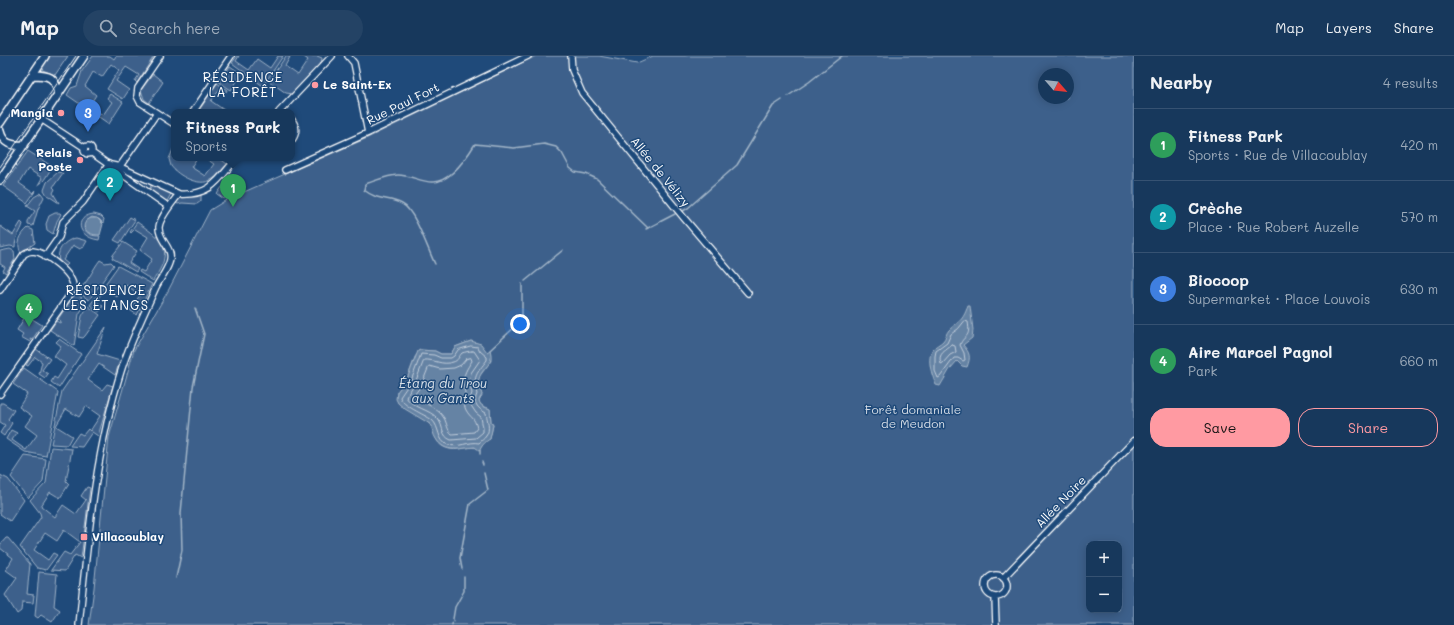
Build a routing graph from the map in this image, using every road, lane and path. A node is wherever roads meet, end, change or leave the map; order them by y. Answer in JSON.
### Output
{"nodes":[{"id":1,"x":45,"y":56,"type":"edge"},
{"id":2,"x":84,"y":56,"type":"edge"},
{"id":3,"x":160,"y":56,"type":"edge"},
{"id":4,"x":231,"y":56,"type":"edge"},
{"id":5,"x":348,"y":56,"type":"edge"},
{"id":6,"x":528,"y":56,"type":"edge"},
{"id":7,"x":571,"y":56,"type":"edge"},
{"id":8,"x":329,"y":57,"type":"edge"},
{"id":9,"x":33,"y":75,"type":"junction"},
{"id":10,"x":59,"y":93,"type":"junction"},
{"id":11,"x":195,"y":109,"type":"edge"},
{"id":12,"x":283,"y":109,"type":"edge"},
{"id":13,"x":157,"y":113,"type":"junction"},
{"id":14,"x":42,"y":119,"type":"junction"},
{"id":15,"x":171,"y":122,"type":"edge"},
{"id":16,"x":0,"y":124,"type":"edge"},
{"id":17,"x":295,"y":125,"type":"edge"},
{"id":18,"x":0,"y":131,"type":"edge"},
{"id":19,"x":368,"y":133,"type":"junction"},
{"id":20,"x":295,"y":136,"type":"edge"},
{"id":21,"x":24,"y":145,"type":"junction"},
{"id":22,"x":234,"y":161,"type":"edge"},
{"id":23,"x":109,"y":164,"type":"junction"},
{"id":24,"x":119,"y":169,"type":"junction"},
{"id":25,"x":285,"y":170,"type":"dead end"},
{"id":26,"x":0,"y":180,"type":"edge"},
{"id":27,"x":179,"y":194,"type":"junction"},
{"id":28,"x":169,"y":207,"type":"junction"},
{"id":29,"x":46,"y":257,"type":"junction"},
{"id":30,"x":0,"y":290,"type":"edge"},
{"id":31,"x":748,"y":293,"type":"dead end"},
{"id":32,"x":0,"y":394,"type":"edge"},
{"id":33,"x":1134,"y":441,"type":"edge"},
{"id":34,"x":1003,"y":578,"type":"junction"},
{"id":35,"x":995,"y":597,"type":"junction"},
{"id":36,"x":79,"y":625,"type":"edge"},
{"id":37,"x":996,"y":625,"type":"edge"}],
"edges":[{"from":1,"to":9,"type":"main road"},
{"from":2,"to":10,"type":"main road"},
{"from":3,"to":13,"type":"street"},
{"from":4,"to":11,"type":"street"},
{"from":5,"to":19,"type":"street"},
{"from":6,"to":19,"type":"street","name":"Rue Paul Fort"},
{"from":7,"to":31,"type":"street","name":"Allée de Vélizy"},
{"from":8,"to":12,"type":"street"},
{"from":9,"to":10,"type":"main road"},
{"from":9,"to":16,"type":"main road"},
{"from":10,"to":14,"type":"main road"},
{"from":13,"to":15,"type":"street"},
{"from":13,"to":24,"type":"street"},
{"from":14,"to":21,"type":"main road"},
{"from":14,"to":23,"type":"street"},
{"from":17,"to":20,"type":"street"},
{"from":18,"to":21,"type":"main road"},
{"from":19,"to":25,"type":"street","name":"Rue Paul Fort"},
{"from":21,"to":26,"type":"main road"},
{"from":22,"to":27,"type":"street"},
{"from":23,"to":24,"type":"street"},
{"from":23,"to":29,"type":"street"},
{"from":24,"to":27,"type":"street"},
{"from":24,"to":28,"type":"street"},
{"from":27,"to":28,"type":"street"},
{"from":28,"to":36,"type":"street"},
{"from":29,"to":30,"type":"street"},
{"from":29,"to":32,"type":"street"},
{"from":33,"to":34,"type":"street","name":"Allée Noire"},
{"from":34,"to":35,"type":"street"},
{"from":34,"to":35,"type":"street"},
{"from":35,"to":37,"type":"street"}]}
